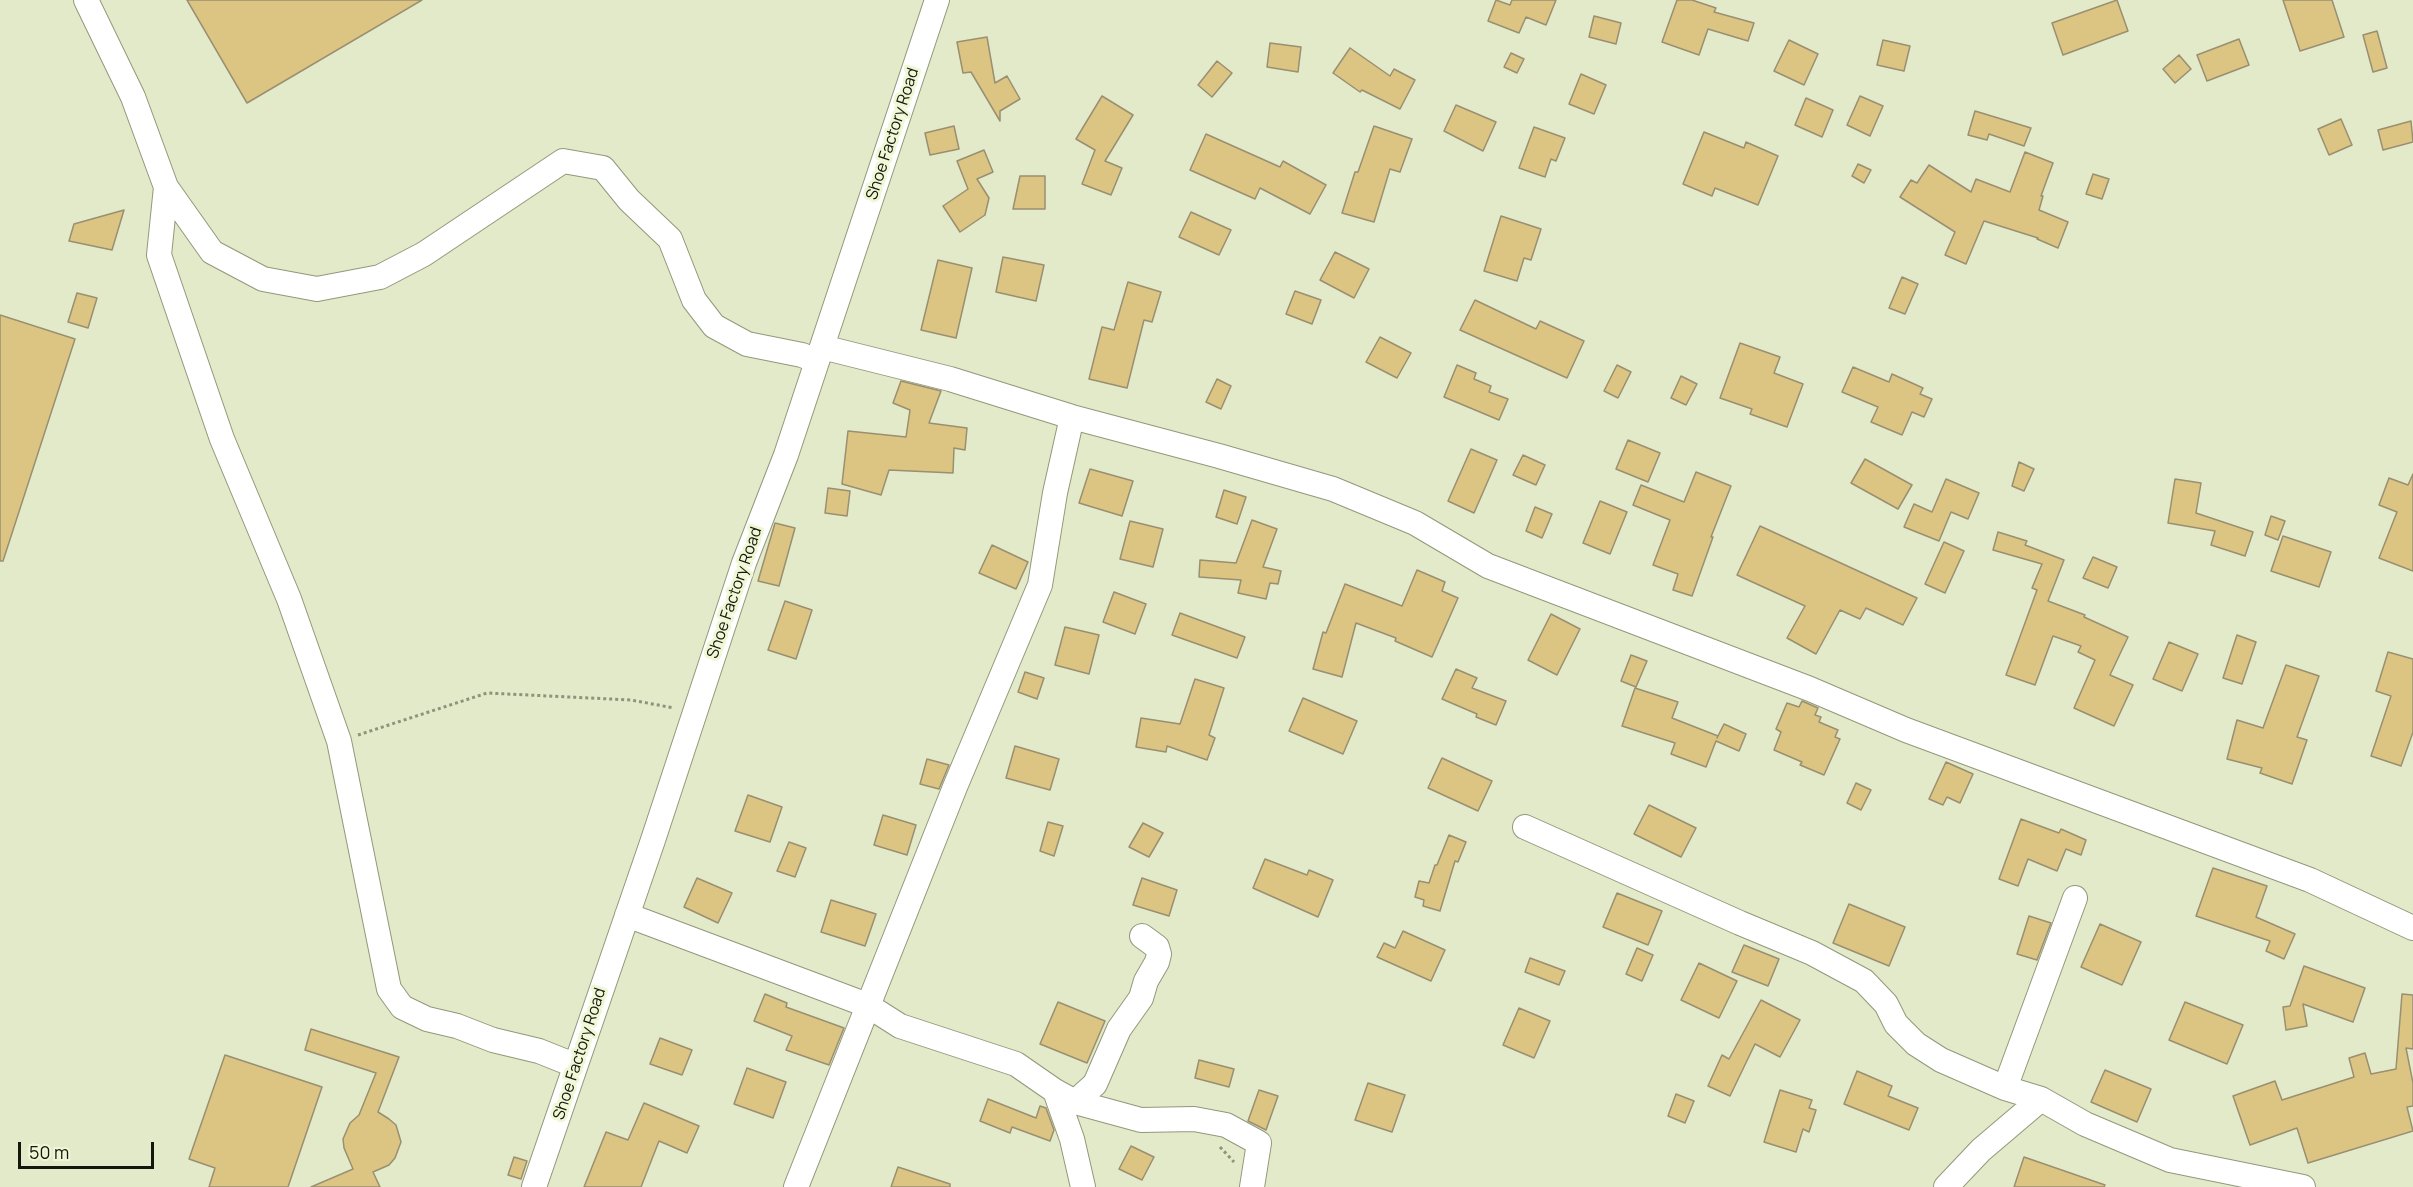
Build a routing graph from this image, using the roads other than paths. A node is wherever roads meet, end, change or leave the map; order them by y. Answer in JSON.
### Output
{"nodes":[{"id":1,"x":86,"y":0,"type":"edge"},
{"id":2,"x":937,"y":0,"type":"edge"},
{"id":3,"x":166,"y":187,"type":"junction"},
{"id":4,"x":820,"y":354,"type":"junction"},
{"id":5,"x":1072,"y":417,"type":"junction"},
{"id":6,"x":1525,"y":827,"type":"dead end"},
{"id":7,"x":2076,"y":898,"type":"dead end"},
{"id":8,"x":627,"y":915,"type":"junction"},
{"id":9,"x":2413,"y":928,"type":"edge"},
{"id":10,"x":1142,"y":936,"type":"dead end"},
{"id":11,"x":867,"y":1005,"type":"junction"},
{"id":12,"x":574,"y":1065,"type":"junction"},
{"id":13,"x":2005,"y":1088,"type":"junction"},
{"id":14,"x":1065,"y":1097,"type":"junction"},
{"id":15,"x":2041,"y":1099,"type":"junction"},
{"id":16,"x":1252,"y":1184,"type":"edge"},
{"id":17,"x":534,"y":1187,"type":"edge"},
{"id":18,"x":796,"y":1187,"type":"edge"},
{"id":19,"x":1083,"y":1187,"type":"edge"},
{"id":20,"x":1946,"y":1187,"type":"edge"},
{"id":21,"x":2303,"y":1187,"type":"edge"}],
"edges":[{"from":1,"to":3,"type":"street"},
{"from":2,"to":4,"type":"street","name":"Shoe Factory Road"},
{"from":3,"to":4,"type":"street"},
{"from":3,"to":12,"type":"street"},
{"from":4,"to":5,"type":"street"},
{"from":4,"to":8,"type":"street","name":"Shoe Factory Road"},
{"from":5,"to":9,"type":"street"},
{"from":5,"to":11,"type":"street"},
{"from":6,"to":13,"type":"street"},
{"from":7,"to":13,"type":"street"},
{"from":8,"to":11,"type":"street"},
{"from":8,"to":12,"type":"street","name":"Shoe Factory Road"},
{"from":10,"to":14,"type":"street"},
{"from":11,"to":14,"type":"street"},
{"from":11,"to":18,"type":"street"},
{"from":12,"to":17,"type":"street","name":"Shoe Factory Road"},
{"from":13,"to":15,"type":"street"},
{"from":14,"to":16,"type":"street"},
{"from":14,"to":19,"type":"street"},
{"from":15,"to":20,"type":"street"},
{"from":15,"to":21,"type":"street"}]}
